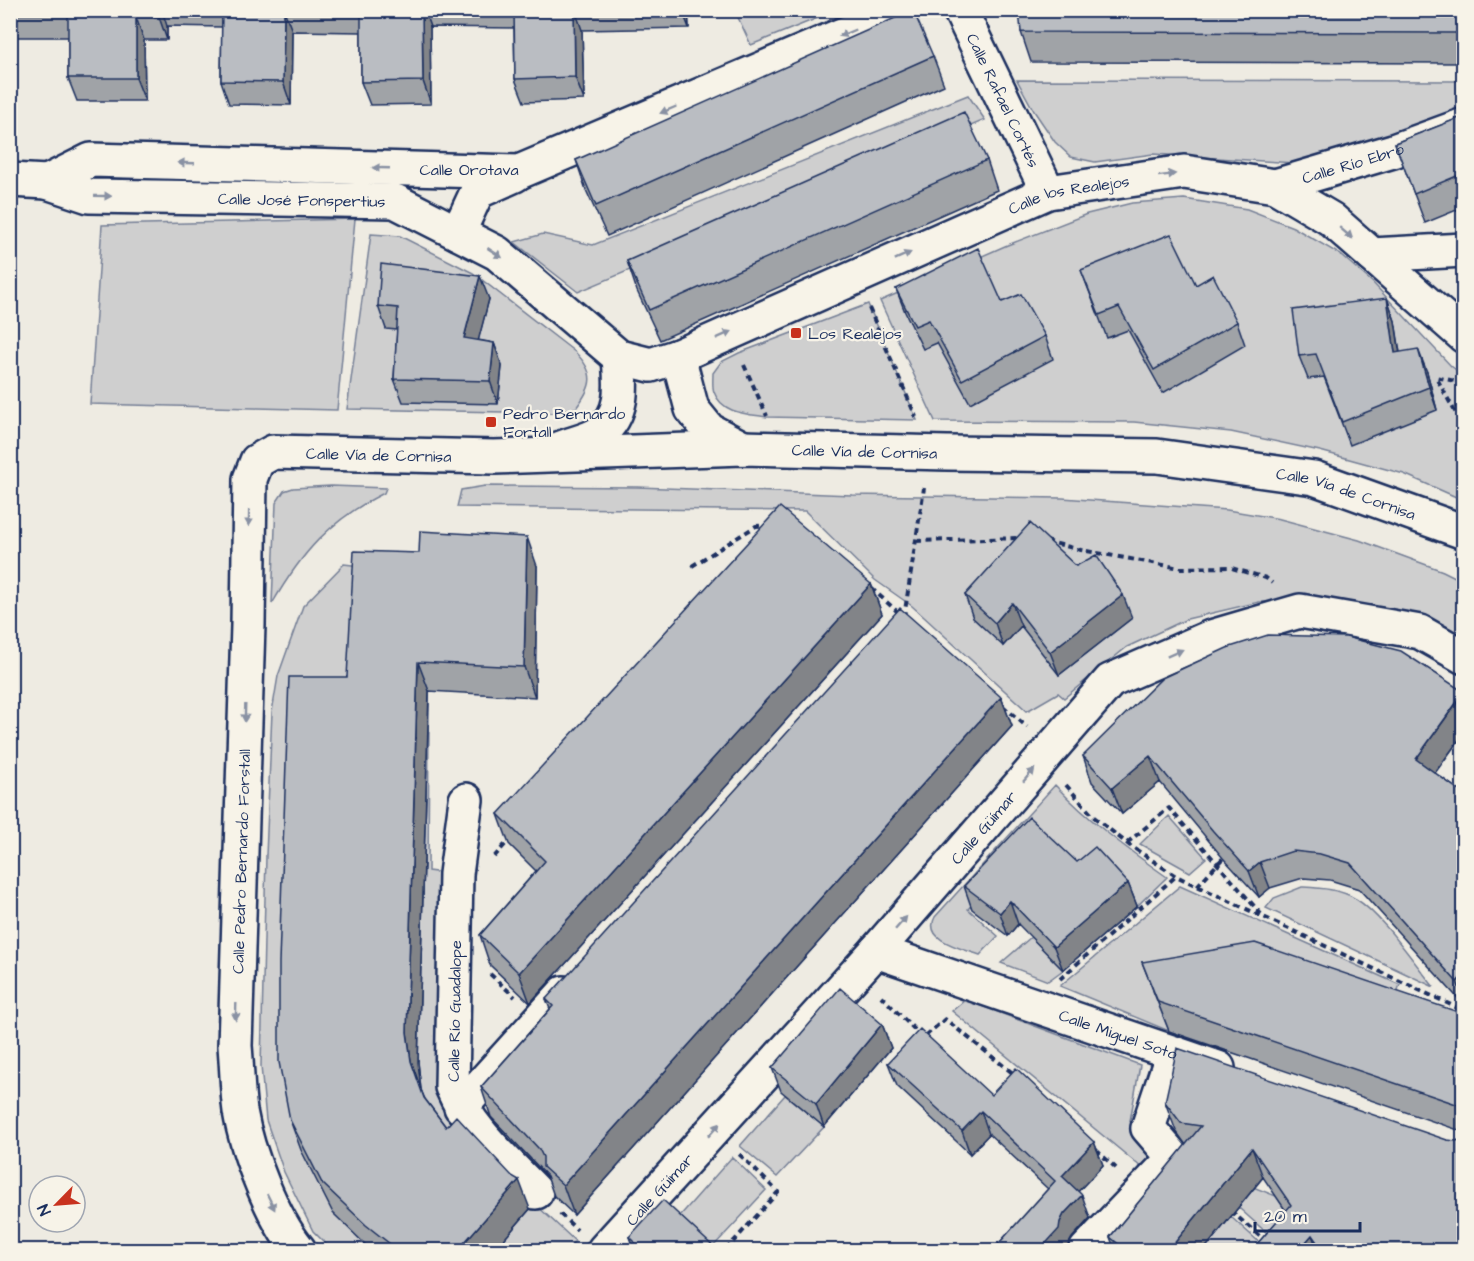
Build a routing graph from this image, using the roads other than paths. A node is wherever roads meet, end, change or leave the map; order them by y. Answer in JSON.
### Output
{"nodes":[{"id":1,"x":901,"y":10,"type":"edge"},
{"id":2,"x":960,"y":10,"type":"edge"},
{"id":3,"x":1464,"y":125,"type":"edge"},
{"id":4,"x":519,"y":172,"type":"junction"},
{"id":5,"x":10,"y":180,"type":"edge"},
{"id":6,"x":47,"y":182,"type":"junction"},
{"id":7,"x":1275,"y":186,"type":"junction"},
{"id":8,"x":1048,"y":192,"type":"junction"},
{"id":9,"x":458,"y":233,"type":"junction"},
{"id":10,"x":1464,"y":250,"type":"edge"},
{"id":11,"x":1372,"y":255,"type":"junction"},
{"id":12,"x":1464,"y":336,"type":"edge"},
{"id":13,"x":619,"y":357,"type":"junction"},
{"id":14,"x":664,"y":360,"type":"junction"},
{"id":15,"x":692,"y":409,"type":"junction"},
{"id":16,"x":618,"y":411,"type":"junction"},
{"id":17,"x":743,"y":448,"type":"junction"},
{"id":18,"x":652,"y":452,"type":"junction"},
{"id":19,"x":539,"y":456,"type":"junction"},
{"id":20,"x":257,"y":461,"type":"joint"},
{"id":21,"x":1464,"y":532,"type":"edge"},
{"id":22,"x":1464,"y":657,"type":"edge"},
{"id":23,"x":466,"y":800,"type":"dead end"},
{"id":24,"x":876,"y":951,"type":"junction"},
{"id":25,"x":588,"y":968,"type":"edge"},
{"id":26,"x":1173,"y":1053,"type":"junction"},
{"id":27,"x":1251,"y":1080,"type":"edge"},
{"id":28,"x":461,"y":1107,"type":"junction"},
{"id":29,"x":536,"y":1192,"type":"road end"},
{"id":30,"x":594,"y":1243,"type":"edge"},
{"id":31,"x":299,"y":1251,"type":"edge"},
{"id":32,"x":1086,"y":1251,"type":"edge"}],
"edges":[{"from":1,"to":4,"type":"street","name":"Calle Orotava","one_way":true},
{"from":2,"to":8,"type":"street","name":"Calle Rafael Cortés"},
{"from":3,"to":7,"type":"street","name":"Calle Río Ebro"},
{"from":4,"to":6,"type":"street","name":"Calle Orotava","one_way":true},
{"from":4,"to":9,"type":"street"},
{"from":5,"to":6,"type":"street","name":"Calle José Fonspertius"},
{"from":6,"to":9,"type":"street","name":"Calle José Fonspertius","one_way":true},
{"from":8,"to":7,"type":"street","name":"Calle los Realejos","one_way":true},
{"from":7,"to":11,"type":"street","name":"Calle los Realejos","one_way":true},
{"from":14,"to":8,"type":"street","name":"Calle los Realejos","one_way":true},
{"from":9,"to":13,"type":"street","name":"Calle José Fonspertius","one_way":true},
{"from":10,"to":11,"type":"street"},
{"from":11,"to":12,"type":"street","name":"Calle los Realejos"},
{"from":13,"to":14,"type":"street","name":"Calle José Fonspertius"},
{"from":13,"to":16,"type":"street"},
{"from":14,"to":15,"type":"street"},
{"from":15,"to":17,"type":"street"},
{"from":15,"to":18,"type":"street"},
{"from":16,"to":18,"type":"street"},
{"from":16,"to":19,"type":"street"},
{"from":17,"to":18,"type":"street","name":"Calle Vía de Cornisa"},
{"from":17,"to":21,"type":"street","name":"Calle Vía de Cornisa"},
{"from":18,"to":19,"type":"street","name":"Calle Vía de Cornisa"},
{"from":19,"to":20,"type":"street","name":"Calle Vía de Cornisa"},
{"from":20,"to":31,"type":"street","name":"Calle Pedro Bernardo Forstall","one_way":true},
{"from":24,"to":22,"type":"street","name":"Calle Güímar","one_way":true},
{"from":23,"to":28,"type":"street","name":"Calle Río Guadalope"},
{"from":24,"to":26,"type":"street","name":"Calle Miguel Soto"},
{"from":30,"to":24,"type":"street","name":"Calle Güímar","one_way":true},
{"from":25,"to":28,"type":"street"},
{"from":26,"to":27,"type":"street","name":"Calle Miguel Soto"},
{"from":26,"to":32,"type":"street"},
{"from":28,"to":29,"type":"street","name":"Calle Río Guadalope"}]}
